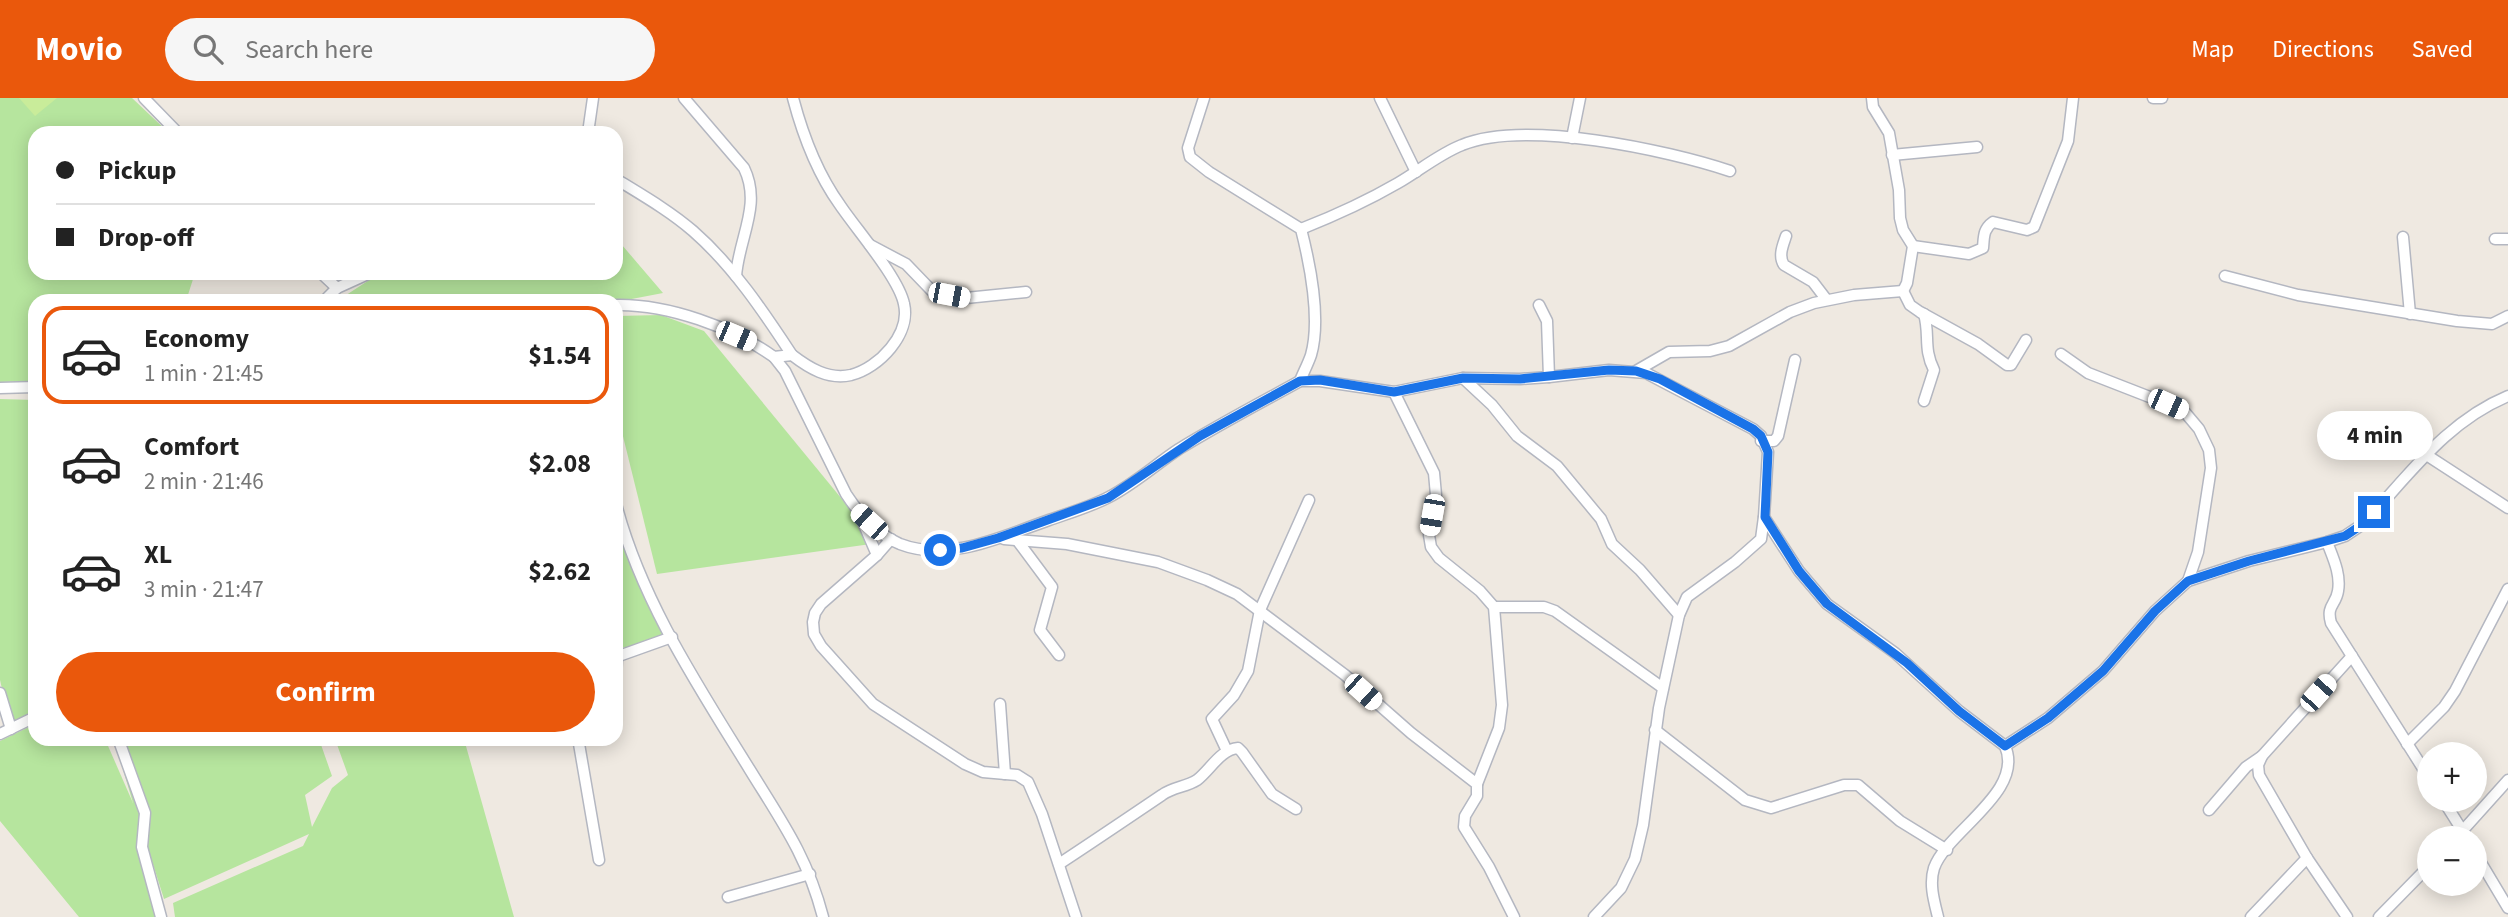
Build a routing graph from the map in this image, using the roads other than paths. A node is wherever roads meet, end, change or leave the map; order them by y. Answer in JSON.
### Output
{"nodes":[{"id":1,"x":144,"y":98,"type":"edge"},
{"id":2,"x":593,"y":98,"type":"edge"},
{"id":3,"x":684,"y":98,"type":"edge"},
{"id":4,"x":793,"y":98,"type":"edge"},
{"id":5,"x":1204,"y":98,"type":"edge"},
{"id":6,"x":1380,"y":98,"type":"edge"},
{"id":7,"x":1580,"y":98,"type":"edge"},
{"id":8,"x":1872,"y":98,"type":"edge"},
{"id":9,"x":2073,"y":98,"type":"edge"},
{"id":10,"x":2153,"y":98,"type":"edge"},
{"id":11,"x":2162,"y":98,"type":"edge"},
{"id":12,"x":171,"y":126,"type":"edge"},
{"id":13,"x":589,"y":126,"type":"edge"},
{"id":14,"x":1572,"y":138,"type":"junction"},
{"id":15,"x":1977,"y":147,"type":"dead end"},
{"id":16,"x":1892,"y":155,"type":"junction"},
{"id":17,"x":1730,"y":171,"type":"dead end"},
{"id":18,"x":1416,"y":172,"type":"junction"},
{"id":19,"x":623,"y":183,"type":"edge"},
{"id":20,"x":1301,"y":229,"type":"junction"},
{"id":21,"x":1786,"y":236,"type":"dead end"},
{"id":22,"x":2403,"y":237,"type":"dead end"},
{"id":23,"x":2495,"y":239,"type":"dead end"},
{"id":24,"x":2508,"y":239,"type":"edge"},
{"id":25,"x":867,"y":243,"type":"junction"},
{"id":26,"x":1913,"y":246,"type":"junction"},
{"id":27,"x":736,"y":276,"type":"junction"},
{"id":28,"x":2225,"y":276,"type":"dead end"},
{"id":29,"x":328,"y":280,"type":"edge"},
{"id":30,"x":355,"y":280,"type":"edge"},
{"id":31,"x":337,"y":288,"type":"junction"},
{"id":32,"x":1026,"y":292,"type":"dead end"},
{"id":33,"x":1903,"y":292,"type":"junction"},
{"id":34,"x":331,"y":294,"type":"edge"},
{"id":35,"x":1826,"y":299,"type":"junction"},
{"id":36,"x":623,"y":305,"type":"edge"},
{"id":37,"x":1539,"y":306,"type":"dead end"},
{"id":38,"x":1924,"y":314,"type":"junction"},
{"id":39,"x":2410,"y":314,"type":"junction"},
{"id":40,"x":2508,"y":316,"type":"edge"},
{"id":41,"x":2026,"y":340,"type":"dead end"},
{"id":42,"x":2061,"y":354,"type":"dead end"},
{"id":43,"x":792,"y":355,"type":"junction"},
{"id":44,"x":774,"y":357,"type":"junction"},
{"id":45,"x":1795,"y":360,"type":"dead end"},
{"id":46,"x":1636,"y":371,"type":"junction"},
{"id":47,"x":1549,"y":377,"type":"junction"},
{"id":48,"x":1463,"y":378,"type":"junction"},
{"id":49,"x":1300,"y":381,"type":"junction"},
{"id":50,"x":28,"y":387,"type":"edge"},
{"id":51,"x":0,"y":388,"type":"edge"},
{"id":52,"x":1394,"y":392,"type":"junction"},
{"id":53,"x":2508,"y":396,"type":"edge"},
{"id":54,"x":1924,"y":401,"type":"dead end"},
{"id":55,"x":1761,"y":441,"type":"junction"},
{"id":56,"x":2426,"y":454,"type":"junction"},
{"id":57,"x":1310,"y":500,"type":"dead end"},
{"id":58,"x":2508,"y":508,"type":"edge"},
{"id":59,"x":858,"y":513,"type":"junction"},
{"id":60,"x":1765,"y":517,"type":"junction"},
{"id":61,"x":623,"y":525,"type":"edge"},
{"id":62,"x":998,"y":538,"type":"junction"},
{"id":63,"x":891,"y":539,"type":"junction"},
{"id":64,"x":1017,"y":540,"type":"junction"},
{"id":65,"x":2327,"y":542,"type":"junction"},
{"id":66,"x":877,"y":555,"type":"junction"},
{"id":67,"x":2188,"y":581,"type":"junction"},
{"id":68,"x":2508,"y":589,"type":"edge"},
{"id":69,"x":1494,"y":607,"type":"junction"},
{"id":70,"x":1260,"y":610,"type":"junction"},
{"id":71,"x":1679,"y":615,"type":"junction"},
{"id":72,"x":672,"y":637,"type":"junction"},
{"id":73,"x":623,"y":655,"type":"edge"},
{"id":74,"x":1059,"y":655,"type":"dead end"},
{"id":75,"x":2352,"y":656,"type":"junction"},
{"id":76,"x":1663,"y":688,"type":"junction"},
{"id":77,"x":0,"y":693,"type":"edge"},
{"id":78,"x":999,"y":704,"type":"dead end"},
{"id":79,"x":28,"y":720,"type":"edge"},
{"id":80,"x":1655,"y":730,"type":"junction"},
{"id":81,"x":5,"y":732,"type":"edge"},
{"id":82,"x":2407,"y":744,"type":"junction"},
{"id":83,"x":121,"y":746,"type":"edge"},
{"id":84,"x":579,"y":746,"type":"edge"},
{"id":85,"x":2005,"y":746,"type":"junction"},
{"id":86,"x":1227,"y":751,"type":"junction"},
{"id":87,"x":2262,"y":756,"type":"junction"},
{"id":88,"x":2417,"y":759,"type":"edge"},
{"id":89,"x":1005,"y":774,"type":"junction"},
{"id":90,"x":2508,"y":780,"type":"edge"},
{"id":91,"x":1477,"y":784,"type":"junction"},
{"id":92,"x":1296,"y":808,"type":"dead end"},
{"id":93,"x":2210,"y":810,"type":"dead end"},
{"id":94,"x":2470,"y":826,"type":"edge"},
{"id":95,"x":1947,"y":850,"type":"junction"},
{"id":96,"x":2307,"y":858,"type":"junction"},
{"id":97,"x":599,"y":860,"type":"dead end"},
{"id":98,"x":1059,"y":864,"type":"junction"},
{"id":99,"x":2487,"y":873,"type":"edge"},
{"id":100,"x":810,"y":874,"type":"junction"},
{"id":101,"x":2417,"y":878,"type":"edge"},
{"id":102,"x":728,"y":897,"type":"dead end"},
{"id":103,"x":2508,"y":908,"type":"edge"},
{"id":104,"x":161,"y":917,"type":"edge"},
{"id":105,"x":823,"y":917,"type":"edge"},
{"id":106,"x":1076,"y":917,"type":"edge"},
{"id":107,"x":1514,"y":917,"type":"edge"},
{"id":108,"x":1594,"y":917,"type":"edge"},
{"id":109,"x":1938,"y":917,"type":"edge"},
{"id":110,"x":2251,"y":917,"type":"edge"},
{"id":111,"x":2347,"y":917,"type":"edge"},
{"id":112,"x":2379,"y":917,"type":"edge"}],
"edges":[{"from":1,"to":12,"type":"street"},
{"from":2,"to":13,"type":"street"},
{"from":3,"to":27,"type":"street"},
{"from":4,"to":25,"type":"street"},
{"from":5,"to":20,"type":"street"},
{"from":6,"to":18,"type":"street"},
{"from":7,"to":14,"type":"street"},
{"from":8,"to":16,"type":"street"},
{"from":9,"to":26,"type":"street"},
{"from":10,"to":11,"type":"street"},
{"from":14,"to":17,"type":"street"},
{"from":14,"to":18,"type":"street"},
{"from":15,"to":16,"type":"street"},
{"from":16,"to":26,"type":"street"},
{"from":18,"to":20,"type":"street"},
{"from":19,"to":27,"type":"street"},
{"from":20,"to":49,"type":"street"},
{"from":21,"to":35,"type":"street"},
{"from":22,"to":39,"type":"street"},
{"from":23,"to":24,"type":"street"},
{"from":25,"to":32,"type":"street"},
{"from":25,"to":43,"type":"street"},
{"from":26,"to":33,"type":"street"},
{"from":27,"to":43,"type":"street"},
{"from":28,"to":39,"type":"street"},
{"from":29,"to":31,"type":"street"},
{"from":30,"to":31,"type":"street"},
{"from":31,"to":34,"type":"street"},
{"from":33,"to":35,"type":"street"},
{"from":33,"to":38,"type":"street"},
{"from":35,"to":46,"type":"street"},
{"from":36,"to":44,"type":"street"},
{"from":37,"to":47,"type":"street"},
{"from":38,"to":41,"type":"street"},
{"from":38,"to":54,"type":"street"},
{"from":39,"to":40,"type":"street"},
{"from":42,"to":67,"type":"street"},
{"from":43,"to":44,"type":"street"},
{"from":44,"to":59,"type":"street"},
{"from":45,"to":55,"type":"street"},
{"from":46,"to":47,"type":"street"},
{"from":46,"to":55,"type":"street"},
{"from":47,"to":48,"type":"street"},
{"from":48,"to":52,"type":"street"},
{"from":48,"to":71,"type":"street"},
{"from":49,"to":52,"type":"street"},
{"from":49,"to":62,"type":"street"},
{"from":50,"to":51,"type":"street"},
{"from":52,"to":69,"type":"street"},
{"from":53,"to":56,"type":"street"},
{"from":55,"to":60,"type":"street"},
{"from":56,"to":58,"type":"street"},
{"from":56,"to":65,"type":"street"},
{"from":57,"to":70,"type":"street"},
{"from":59,"to":63,"type":"street"},
{"from":59,"to":66,"type":"street"},
{"from":60,"to":71,"type":"street"},
{"from":60,"to":85,"type":"street"},
{"from":61,"to":72,"type":"street"},
{"from":62,"to":63,"type":"street"},
{"from":62,"to":64,"type":"street"},
{"from":63,"to":66,"type":"street"},
{"from":64,"to":70,"type":"street"},
{"from":64,"to":74,"type":"street"},
{"from":65,"to":67,"type":"street"},
{"from":65,"to":75,"type":"street"},
{"from":66,"to":89,"type":"street"},
{"from":67,"to":85,"type":"street"},
{"from":68,"to":82,"type":"street"},
{"from":69,"to":76,"type":"street"},
{"from":69,"to":91,"type":"street"},
{"from":70,"to":86,"type":"street"},
{"from":70,"to":91,"type":"street"},
{"from":71,"to":76,"type":"street"},
{"from":72,"to":73,"type":"street"},
{"from":72,"to":100,"type":"street"},
{"from":75,"to":82,"type":"street"},
{"from":75,"to":87,"type":"street"},
{"from":76,"to":80,"type":"street"},
{"from":77,"to":81,"type":"street"},
{"from":78,"to":89,"type":"street"},
{"from":79,"to":81,"type":"street"},
{"from":80,"to":95,"type":"street"},
{"from":80,"to":108,"type":"street"},
{"from":82,"to":88,"type":"street"},
{"from":83,"to":104,"type":"street"},
{"from":84,"to":97,"type":"street"},
{"from":85,"to":95,"type":"street"},
{"from":86,"to":92,"type":"street"},
{"from":86,"to":98,"type":"street"},
{"from":87,"to":93,"type":"street"},
{"from":87,"to":96,"type":"street"},
{"from":89,"to":98,"type":"street"},
{"from":90,"to":94,"type":"street"},
{"from":91,"to":107,"type":"street"},
{"from":95,"to":109,"type":"street"},
{"from":96,"to":110,"type":"street"},
{"from":96,"to":111,"type":"street"},
{"from":98,"to":106,"type":"street"},
{"from":99,"to":103,"type":"street"},
{"from":100,"to":102,"type":"street"},
{"from":100,"to":105,"type":"street"},
{"from":101,"to":112,"type":"street"}]}
